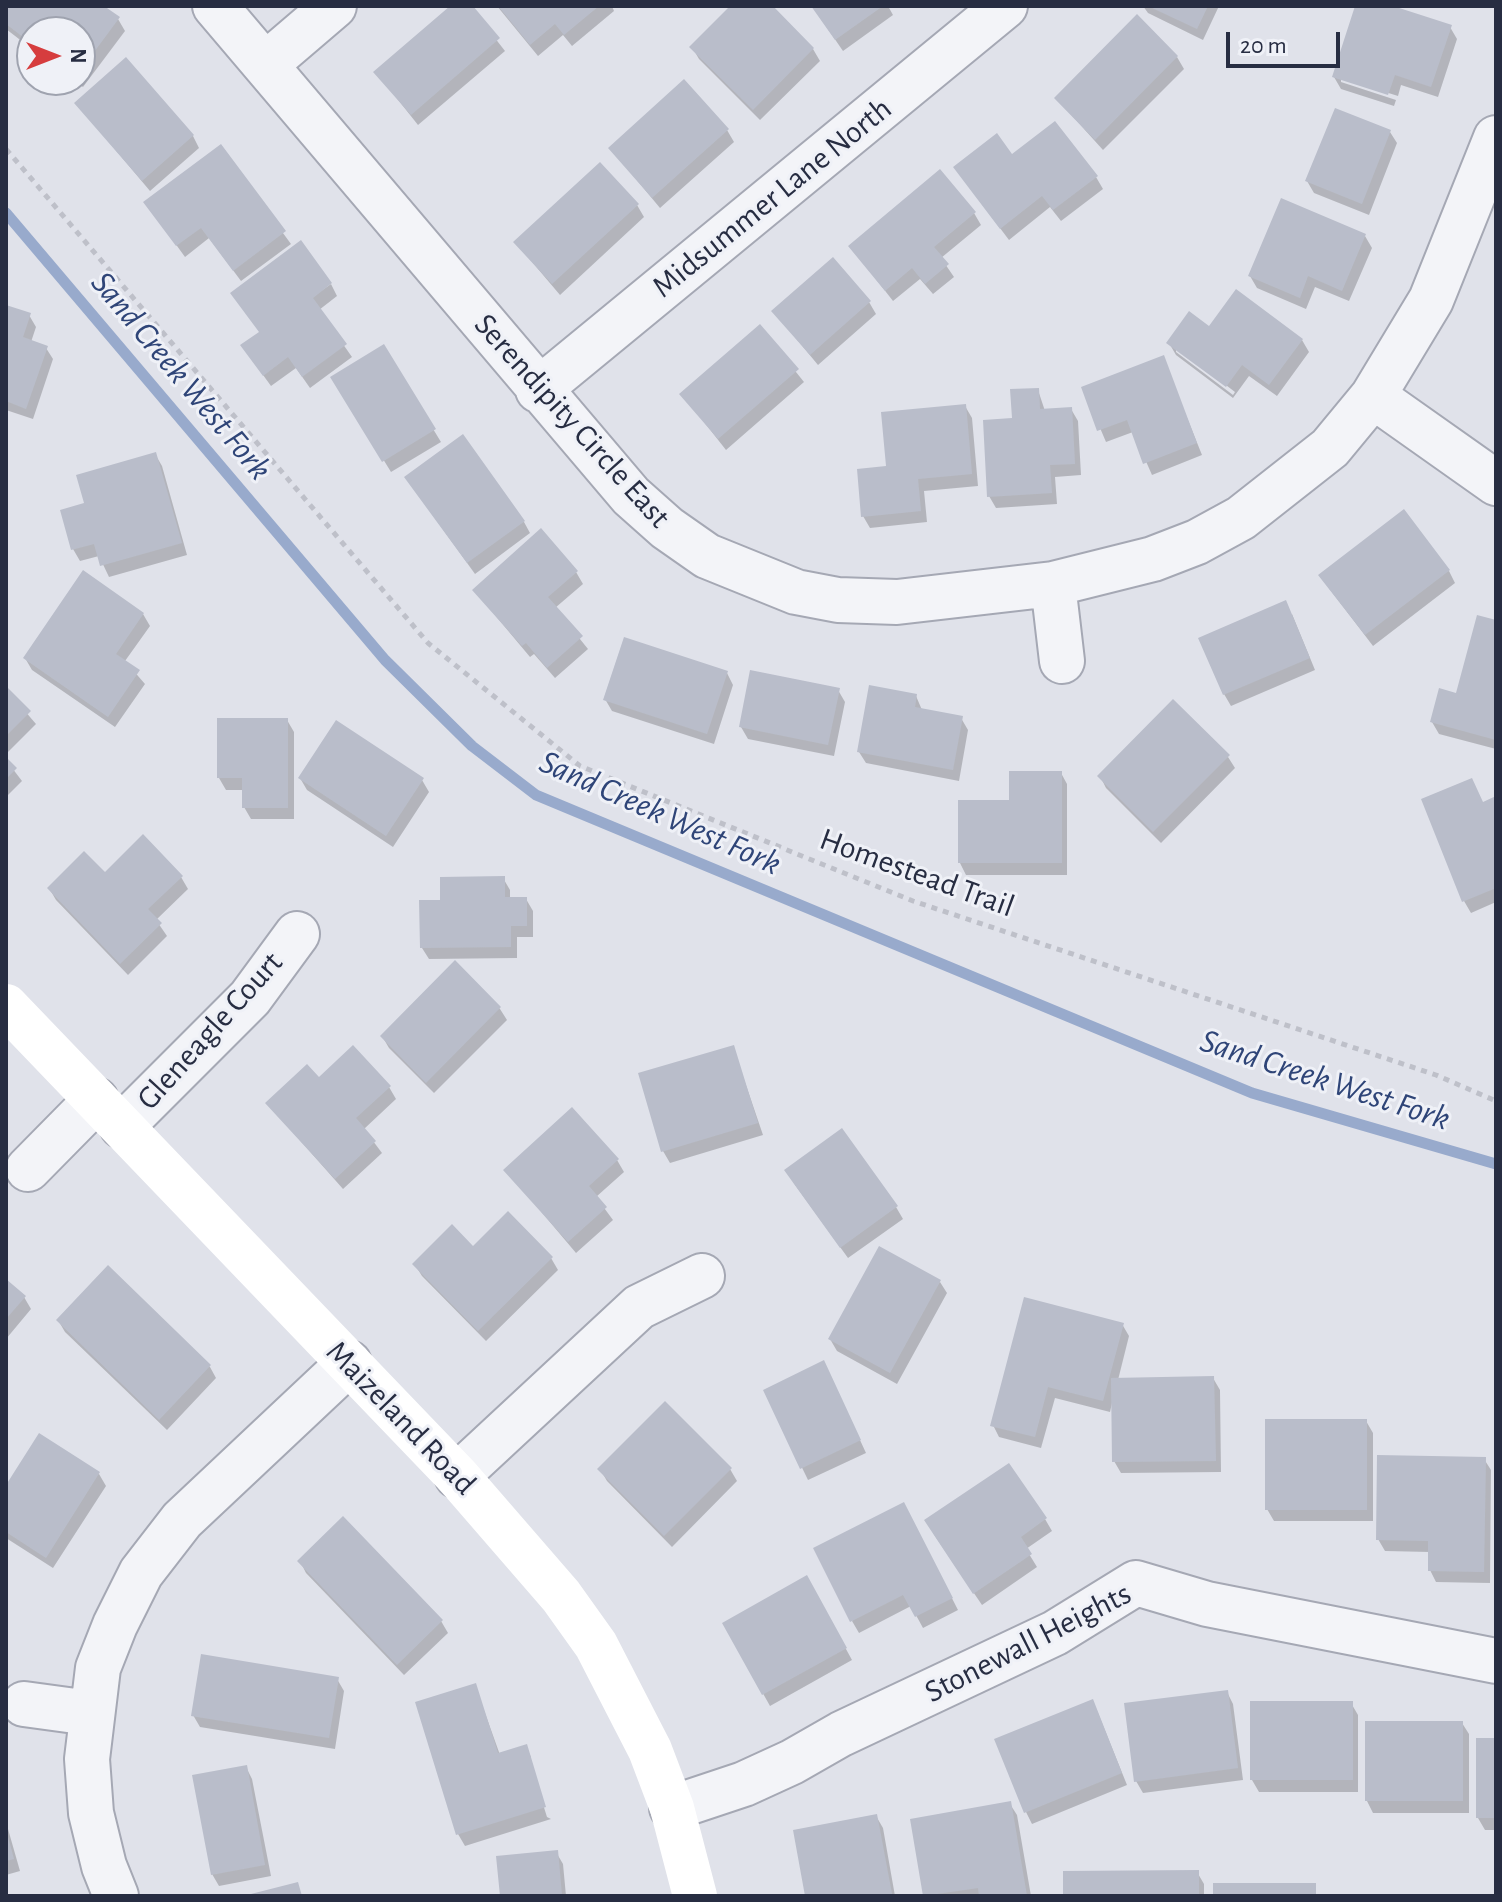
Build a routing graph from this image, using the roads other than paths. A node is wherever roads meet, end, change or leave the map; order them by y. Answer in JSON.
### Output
{"nodes":[{"id":1,"x":215,"y":6,"type":"edge"},
{"id":2,"x":334,"y":6,"type":"edge"},
{"id":3,"x":1005,"y":6,"type":"edge"},
{"id":4,"x":265,"y":65,"type":"junction"},
{"id":5,"x":1496,"y":138,"type":"edge"},
{"id":6,"x":538,"y":390,"type":"junction"},
{"id":7,"x":1373,"y":396,"type":"junction"},
{"id":8,"x":1496,"y":483,"type":"edge"},
{"id":9,"x":1053,"y":584,"type":"junction"},
{"id":10,"x":1062,"y":661,"type":"dead end"},
{"id":11,"x":297,"y":934,"type":"dead end"},
{"id":12,"x":6,"y":1006,"type":"edge"},
{"id":13,"x":109,"y":1113,"type":"junction"},
{"id":14,"x":28,"y":1169,"type":"dead end"},
{"id":15,"x":702,"y":1276,"type":"dead end"},
{"id":16,"x":349,"y":1363,"type":"junction"},
{"id":17,"x":457,"y":1476,"type":"junction"},
{"id":18,"x":1496,"y":1661,"type":"edge"},
{"id":19,"x":24,"y":1704,"type":"dead end"},
{"id":20,"x":90,"y":1713,"type":"junction"},
{"id":21,"x":672,"y":1808,"type":"junction"},
{"id":22,"x":116,"y":1896,"type":"edge"},
{"id":23,"x":695,"y":1896,"type":"edge"}],
"edges":[{"from":1,"to":4,"type":"street","name":"Serendipity Circle East"},
{"from":2,"to":4,"type":"street"},
{"from":3,"to":6,"type":"street","name":"Midsummer Lane North"},
{"from":4,"to":6,"type":"street","name":"Serendipity Circle East"},
{"from":5,"to":7,"type":"street","name":"Serendipity Circle East"},
{"from":6,"to":9,"type":"street","name":"Serendipity Circle East"},
{"from":7,"to":8,"type":"street"},
{"from":7,"to":9,"type":"street","name":"Serendipity Circle East"},
{"from":9,"to":10,"type":"street"},
{"from":11,"to":13,"type":"street","name":"Gleneagle Court"},
{"from":12,"to":13,"type":"main road","name":"Maizeland Road"},
{"from":13,"to":14,"type":"street","name":"Gleneagle Court"},
{"from":13,"to":16,"type":"main road","name":"Maizeland Road"},
{"from":15,"to":17,"type":"street"},
{"from":16,"to":17,"type":"main road","name":"Maizeland Road"},
{"from":16,"to":20,"type":"street"},
{"from":17,"to":21,"type":"main road","name":"Maizeland Road"},
{"from":18,"to":21,"type":"street","name":"Stonewall Heights"},
{"from":19,"to":20,"type":"street"},
{"from":20,"to":22,"type":"street"},
{"from":21,"to":23,"type":"main road","name":"Maizeland Road"}]}
